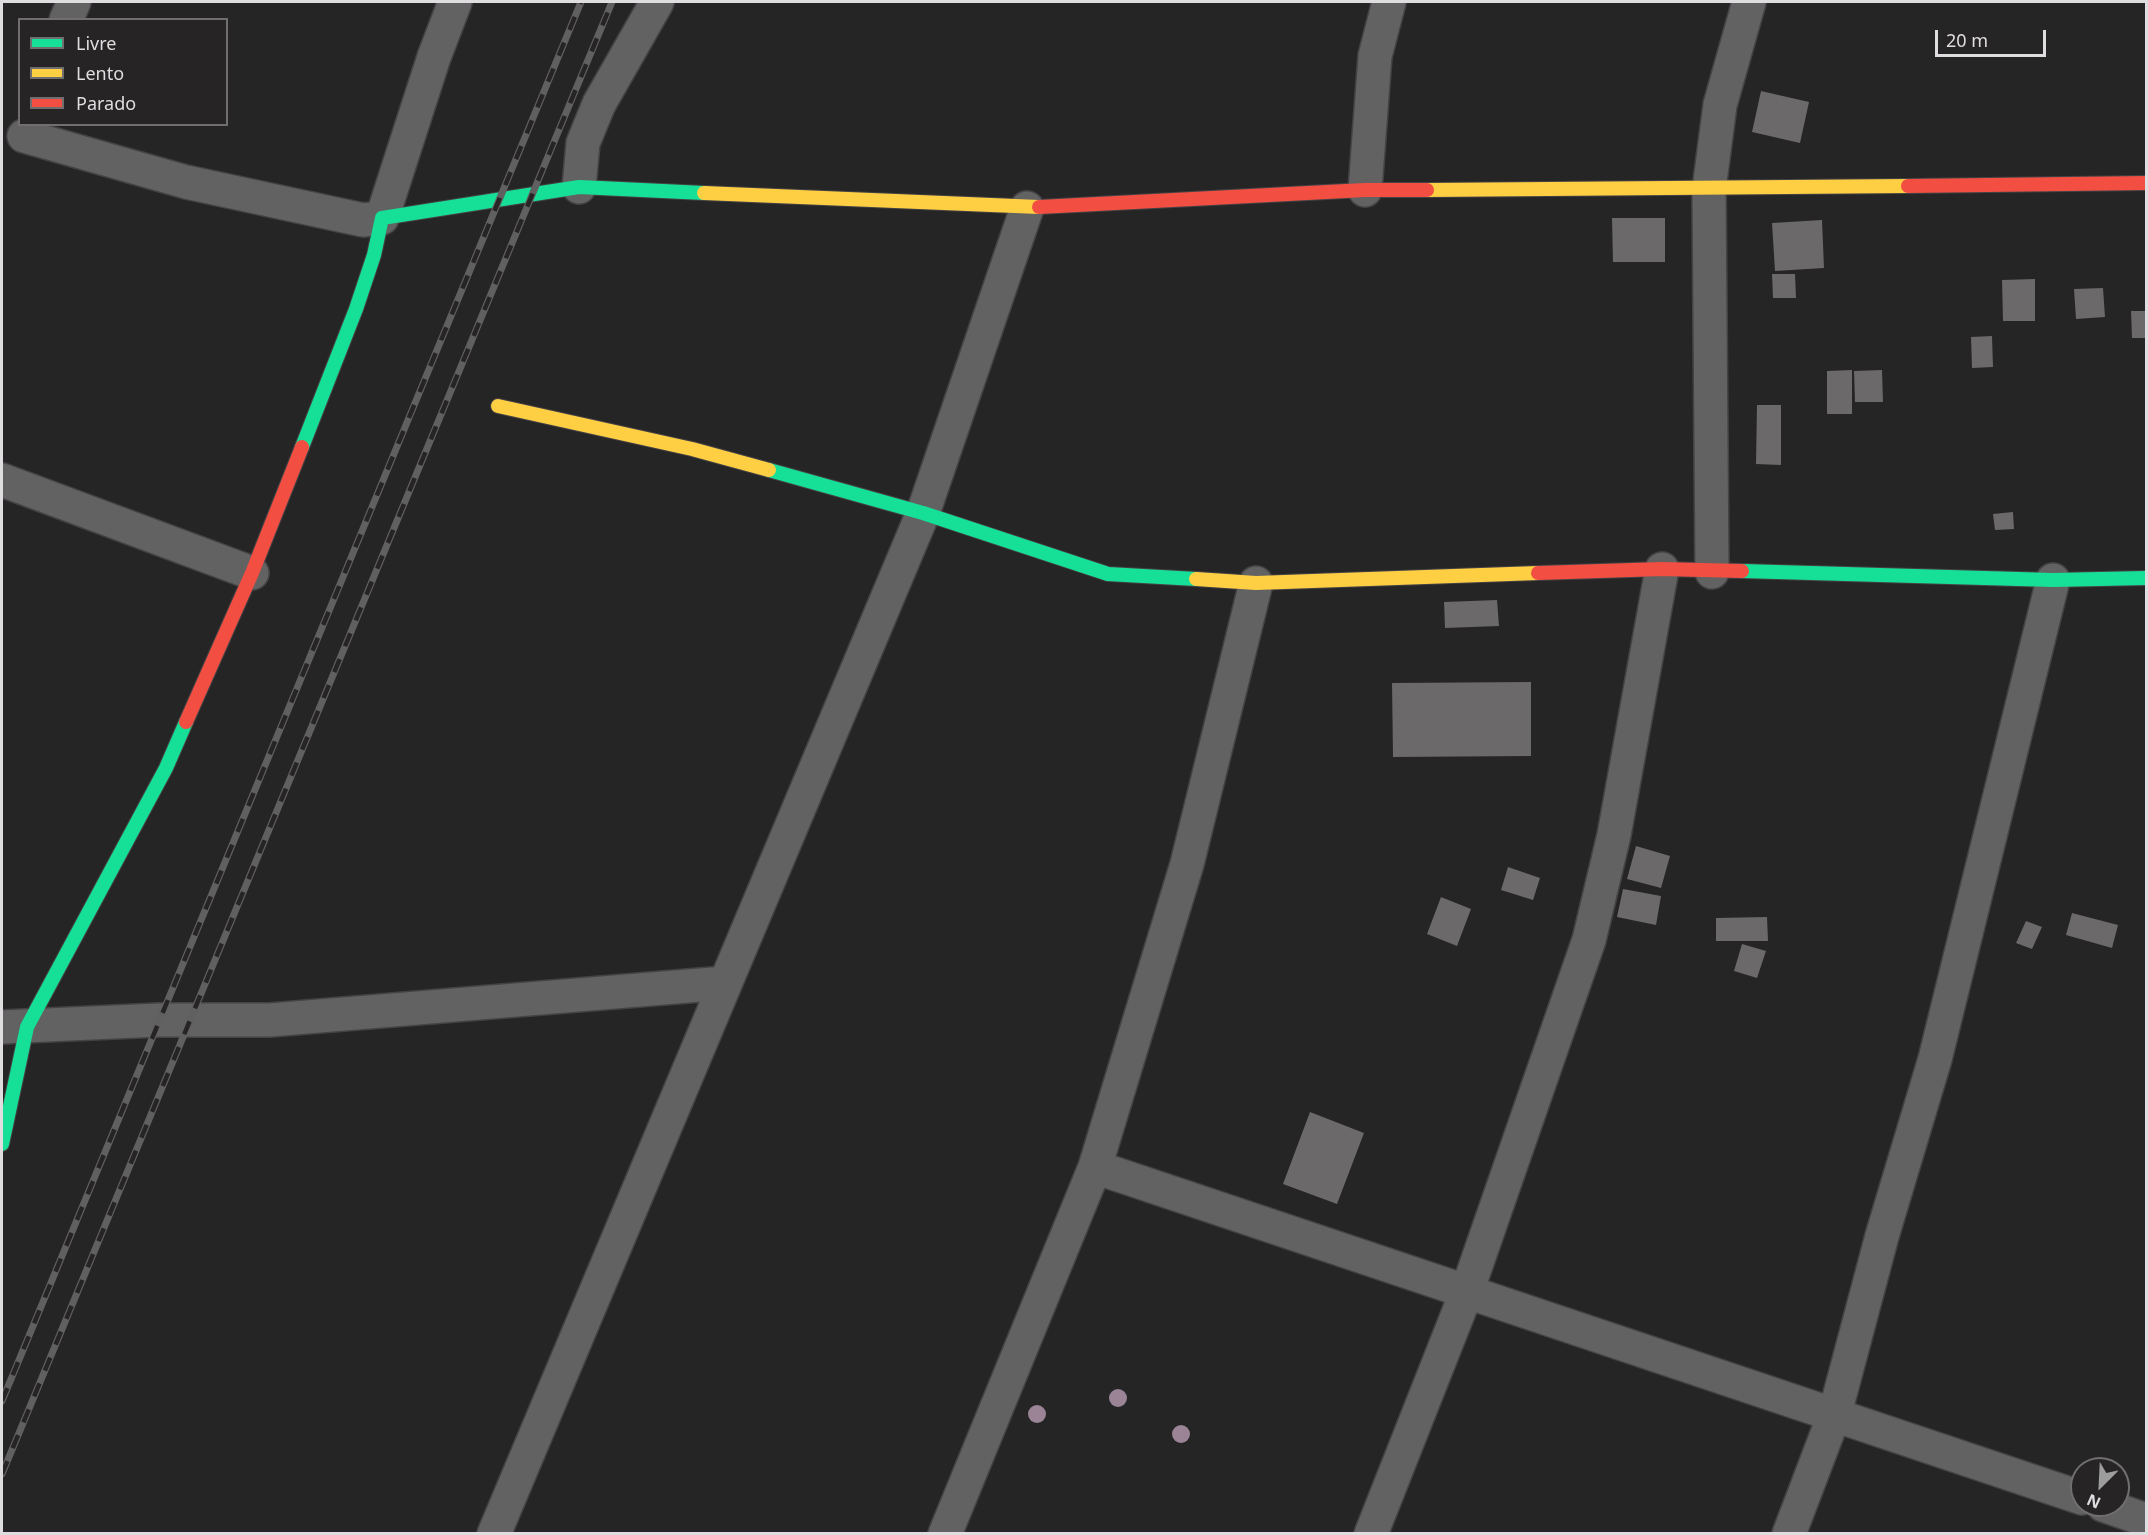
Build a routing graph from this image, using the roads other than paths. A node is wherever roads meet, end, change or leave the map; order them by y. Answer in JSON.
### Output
{"nodes":[{"id":1,"x":74,"y":2,"type":"edge"},
{"id":2,"x":455,"y":2,"type":"edge"},
{"id":3,"x":657,"y":2,"type":"edge"},
{"id":4,"x":1389,"y":2,"type":"edge"},
{"id":5,"x":1749,"y":2,"type":"edge"},
{"id":6,"x":67,"y":18,"type":"edge"},
{"id":7,"x":18,"y":134,"type":"edge"},
{"id":8,"x":2146,"y":183,"type":"edge"},
{"id":9,"x":579,"y":187,"type":"junction"},
{"id":10,"x":1708,"y":189,"type":"junction"},
{"id":11,"x":1365,"y":190,"type":"junction"},
{"id":12,"x":1027,"y":208,"type":"junction"},
{"id":13,"x":382,"y":218,"type":"junction"},
{"id":14,"x":498,"y":406,"type":"dead end"},
{"id":15,"x":2,"y":480,"type":"edge"},
{"id":16,"x":923,"y":513,"type":"junction"},
{"id":17,"x":1662,"y":569,"type":"junction"},
{"id":18,"x":1712,"y":572,"type":"junction"},
{"id":19,"x":252,"y":573,"type":"junction"},
{"id":20,"x":2146,"y":578,"type":"edge"},
{"id":21,"x":2053,"y":580,"type":"junction"},
{"id":22,"x":1256,"y":583,"type":"junction"},
{"id":23,"x":725,"y":983,"type":"junction"},
{"id":24,"x":14,"y":1027,"type":"edge"},
{"id":25,"x":2,"y":1144,"type":"edge"},
{"id":26,"x":1095,"y":1167,"type":"junction"},
{"id":27,"x":1467,"y":1291,"type":"junction"},
{"id":28,"x":1835,"y":1413,"type":"junction"},
{"id":29,"x":2070,"y":1494,"type":"edge"},
{"id":30,"x":2130,"y":1514,"type":"edge"},
{"id":31,"x":2146,"y":1520,"type":"edge"},
{"id":32,"x":494,"y":1533,"type":"edge"},
{"id":33,"x":945,"y":1533,"type":"edge"},
{"id":34,"x":1371,"y":1533,"type":"edge"},
{"id":35,"x":1789,"y":1533,"type":"edge"}],
"edges":[{"from":1,"to":6,"type":"street"},
{"from":2,"to":13,"type":"street"},
{"from":3,"to":9,"type":"street"},
{"from":4,"to":11,"type":"street"},
{"from":5,"to":10,"type":"street"},
{"from":7,"to":13,"type":"street"},
{"from":8,"to":10,"type":"street"},
{"from":9,"to":12,"type":"street"},
{"from":9,"to":13,"type":"street"},
{"from":10,"to":11,"type":"street"},
{"from":10,"to":18,"type":"street"},
{"from":11,"to":12,"type":"street"},
{"from":12,"to":16,"type":"street"},
{"from":13,"to":19,"type":"street"},
{"from":14,"to":16,"type":"street"},
{"from":15,"to":19,"type":"street"},
{"from":16,"to":22,"type":"street"},
{"from":16,"to":23,"type":"street"},
{"from":17,"to":18,"type":"street"},
{"from":17,"to":22,"type":"street"},
{"from":17,"to":27,"type":"street"},
{"from":18,"to":21,"type":"street"},
{"from":19,"to":24,"type":"street"},
{"from":20,"to":21,"type":"street"},
{"from":21,"to":28,"type":"street"},
{"from":22,"to":26,"type":"street"},
{"from":23,"to":24,"type":"street"},
{"from":23,"to":32,"type":"street"},
{"from":24,"to":25,"type":"street"},
{"from":26,"to":27,"type":"street"},
{"from":26,"to":33,"type":"street"},
{"from":27,"to":28,"type":"street"},
{"from":27,"to":34,"type":"street"},
{"from":28,"to":29,"type":"street"},
{"from":28,"to":35,"type":"street"},
{"from":30,"to":31,"type":"street"}]}
